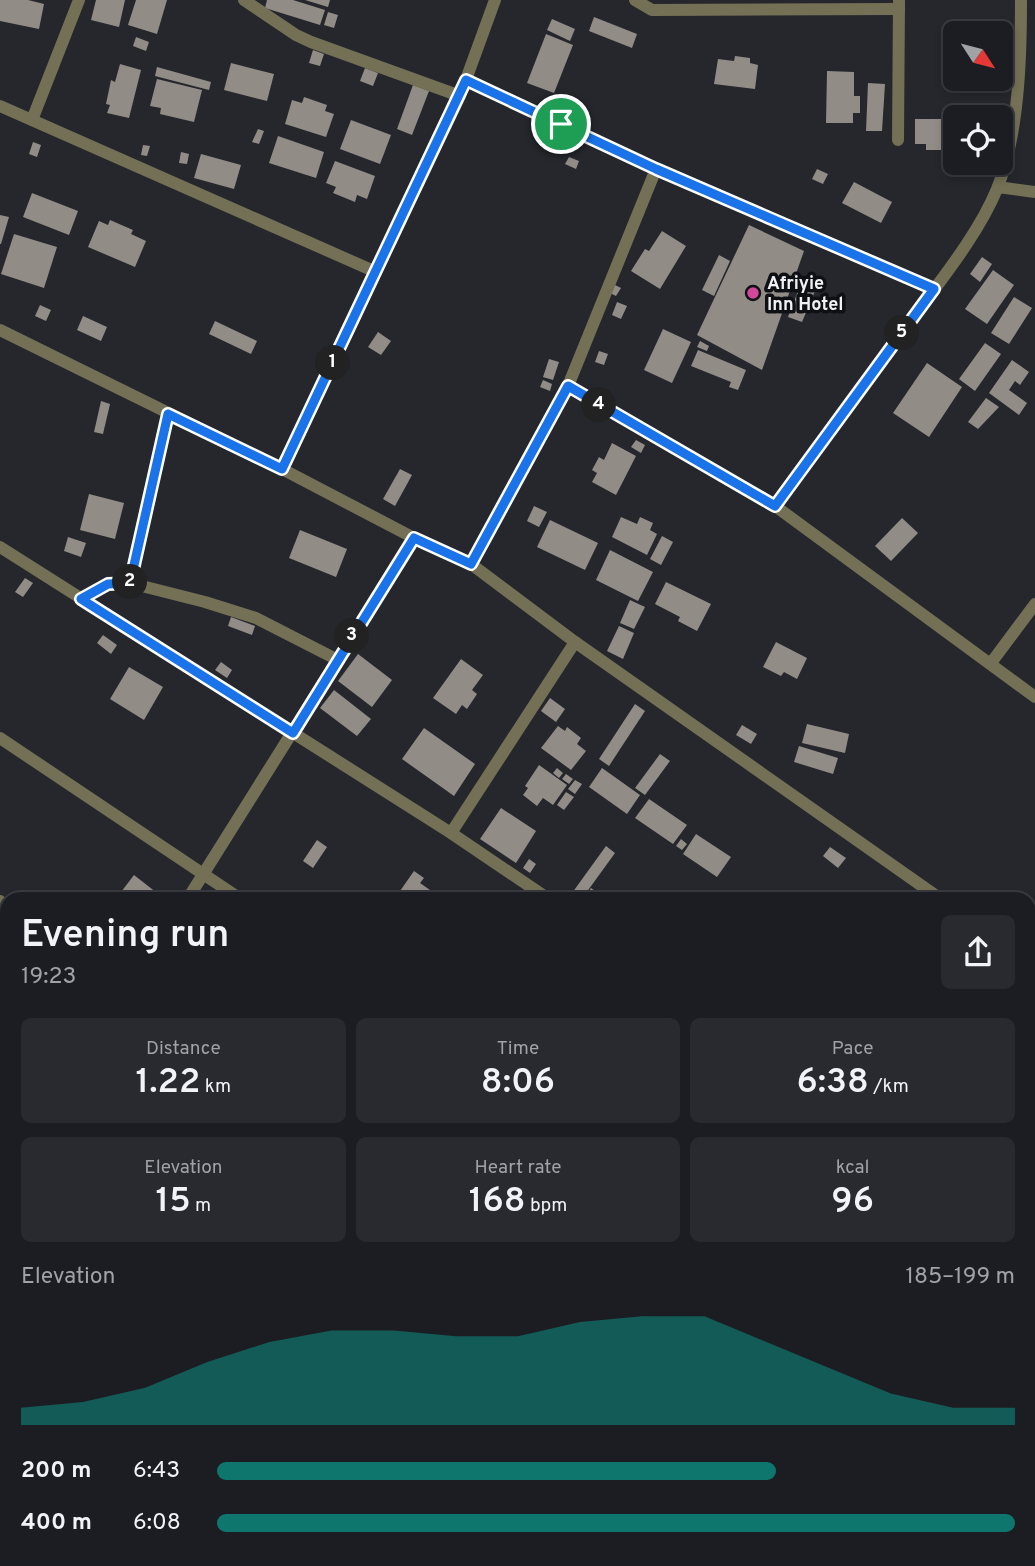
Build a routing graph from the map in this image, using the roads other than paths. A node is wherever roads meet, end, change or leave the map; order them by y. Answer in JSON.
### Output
{"nodes":[{"id":1,"x":79,"y":0,"type":"edge"},
{"id":2,"x":244,"y":0,"type":"edge"},
{"id":3,"x":495,"y":0,"type":"edge"},
{"id":4,"x":635,"y":0,"type":"edge"},
{"id":5,"x":1021,"y":0,"type":"edge"},
{"id":6,"x":899,"y":5,"type":"edge"},
{"id":7,"x":466,"y":80,"type":"junction"},
{"id":8,"x":460,"y":96,"type":"junction"},
{"id":9,"x":0,"y":106,"type":"edge"},
{"id":10,"x":32,"y":120,"type":"junction"},
{"id":11,"x":898,"y":140,"type":"dead end"},
{"id":12,"x":656,"y":169,"type":"junction"},
{"id":13,"x":998,"y":187,"type":"junction"},
{"id":14,"x":1035,"y":192,"type":"edge"},
{"id":15,"x":376,"y":272,"type":"junction"},
{"id":16,"x":934,"y":289,"type":"junction"},
{"id":17,"x":0,"y":330,"type":"edge"},
{"id":18,"x":568,"y":386,"type":"junction"},
{"id":19,"x":168,"y":414,"type":"junction"},
{"id":20,"x":282,"y":469,"type":"junction"},
{"id":21,"x":775,"y":506,"type":"junction"},
{"id":22,"x":414,"y":538,"type":"junction"},
{"id":23,"x":0,"y":548,"type":"edge"},
{"id":24,"x":471,"y":564,"type":"junction"},
{"id":25,"x":130,"y":583,"type":"junction"},
{"id":26,"x":81,"y":599,"type":"junction"},
{"id":27,"x":1035,"y":604,"type":"edge"},
{"id":28,"x":575,"y":642,"type":"junction"},
{"id":29,"x":338,"y":660,"type":"junction"},
{"id":30,"x":991,"y":663,"type":"junction"},
{"id":31,"x":1035,"y":696,"type":"edge"},
{"id":32,"x":293,"y":733,"type":"junction"},
{"id":33,"x":0,"y":738,"type":"edge"},
{"id":34,"x":451,"y":833,"type":"junction"},
{"id":35,"x":204,"y":875,"type":"junction"},
{"id":36,"x":192,"y":892,"type":"edge"},
{"id":37,"x":230,"y":892,"type":"edge"},
{"id":38,"x":538,"y":892,"type":"edge"},
{"id":39,"x":931,"y":892,"type":"edge"}],
"edges":[{"from":1,"to":10,"type":"street"},
{"from":2,"to":8,"type":"street"},
{"from":3,"to":7,"type":"street"},
{"from":4,"to":6,"type":"street"},
{"from":5,"to":13,"type":"street"},
{"from":6,"to":11,"type":"street"},
{"from":7,"to":8,"type":"street"},
{"from":7,"to":12,"type":"street"},
{"from":8,"to":15,"type":"street"},
{"from":9,"to":10,"type":"street"},
{"from":10,"to":15,"type":"street"},
{"from":12,"to":16,"type":"street"},
{"from":12,"to":18,"type":"street"},
{"from":13,"to":14,"type":"street"},
{"from":13,"to":16,"type":"street"},
{"from":15,"to":20,"type":"street"},
{"from":16,"to":21,"type":"street"},
{"from":17,"to":19,"type":"street"},
{"from":18,"to":21,"type":"street"},
{"from":18,"to":24,"type":"street"},
{"from":19,"to":20,"type":"street"},
{"from":19,"to":25,"type":"street"},
{"from":20,"to":22,"type":"street"},
{"from":21,"to":30,"type":"street"},
{"from":22,"to":24,"type":"street"},
{"from":22,"to":29,"type":"street"},
{"from":23,"to":26,"type":"street"},
{"from":24,"to":28,"type":"street"},
{"from":25,"to":26,"type":"street"},
{"from":25,"to":29,"type":"street"},
{"from":26,"to":32,"type":"street"},
{"from":27,"to":30,"type":"street"},
{"from":28,"to":34,"type":"street"},
{"from":28,"to":39,"type":"street"},
{"from":29,"to":32,"type":"street"},
{"from":30,"to":31,"type":"street"},
{"from":32,"to":34,"type":"street"},
{"from":32,"to":35,"type":"street"},
{"from":33,"to":35,"type":"street"},
{"from":34,"to":38,"type":"street"},
{"from":35,"to":36,"type":"street"},
{"from":35,"to":37,"type":"street"}]}
